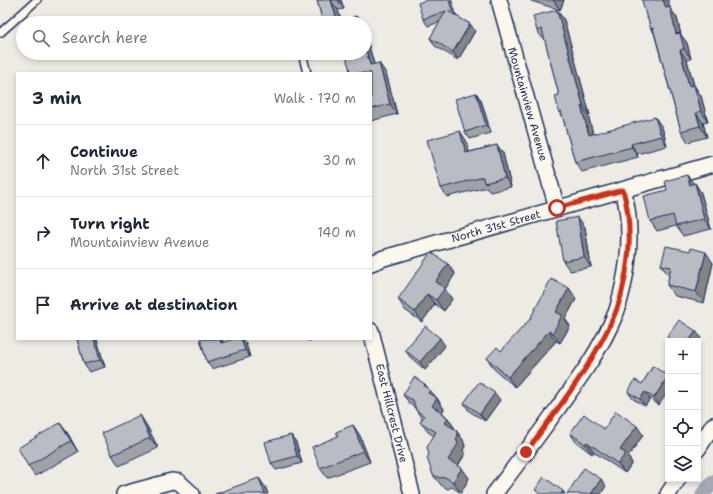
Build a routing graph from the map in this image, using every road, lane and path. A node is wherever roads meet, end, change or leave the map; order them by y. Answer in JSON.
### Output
{"nodes":[{"id":1,"x":37,"y":0,"type":"edge"},
{"id":2,"x":499,"y":0,"type":"edge"},
{"id":3,"x":19,"y":16,"type":"edge"},
{"id":4,"x":16,"y":19,"type":"edge"},
{"id":5,"x":0,"y":33,"type":"edge"},
{"id":6,"x":304,"y":60,"type":"edge"},
{"id":7,"x":307,"y":72,"type":"edge"},
{"id":8,"x":713,"y":164,"type":"edge"},
{"id":9,"x":623,"y":190,"type":"junction"},
{"id":10,"x":557,"y":208,"type":"junction"},
{"id":11,"x":372,"y":263,"type":"edge"},
{"id":12,"x":372,"y":335,"type":"edge"},
{"id":13,"x":713,"y":425,"type":"edge"},
{"id":14,"x":700,"y":446,"type":"edge"},
{"id":15,"x":676,"y":482,"type":"edge"},
{"id":16,"x":124,"y":494,"type":"edge"},
{"id":17,"x":192,"y":494,"type":"edge"},
{"id":18,"x":412,"y":494,"type":"edge"},
{"id":19,"x":494,"y":494,"type":"edge"},
{"id":20,"x":668,"y":494,"type":"edge"}],
"edges":[{"from":1,"to":3,"type":"lane"},
{"from":2,"to":10,"type":"street","name":"Mountainview Avenue"},
{"from":4,"to":5,"type":"lane"},
{"from":6,"to":7,"type":"lane"},
{"from":8,"to":9,"type":"street","name":"North 31st Street"},
{"from":9,"to":10,"type":"street","name":"North 31st Street"},
{"from":9,"to":19,"type":"street"},
{"from":10,"to":11,"type":"street","name":"North 31st Street"},
{"from":12,"to":18,"type":"street","name":"East Hillcrest Drive"},
{"from":13,"to":14,"type":"street"},
{"from":15,"to":20,"type":"street"},
{"from":16,"to":17,"type":"street"}]}
